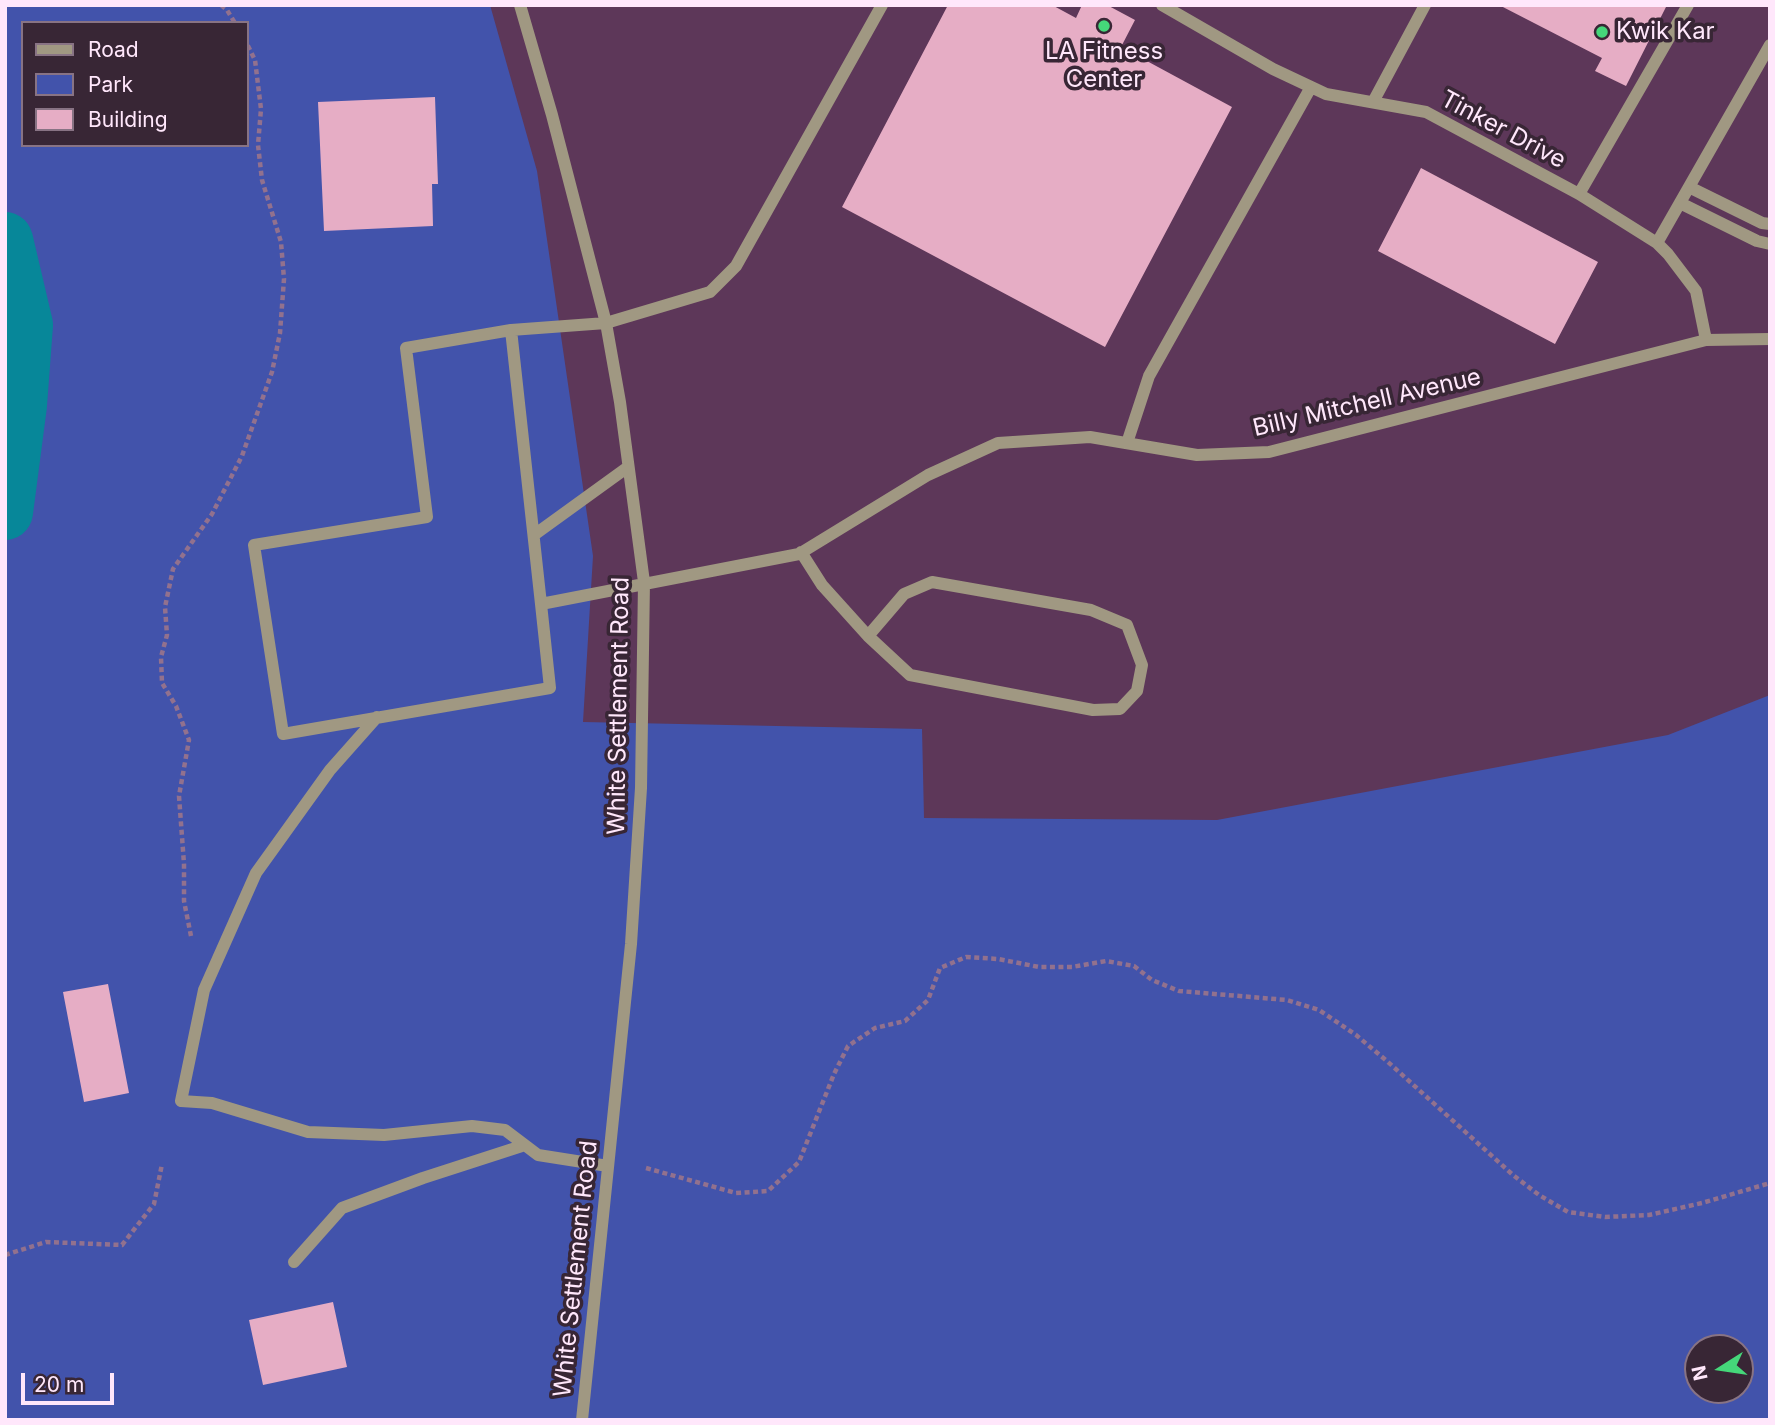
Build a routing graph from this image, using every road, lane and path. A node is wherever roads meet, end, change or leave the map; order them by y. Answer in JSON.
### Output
{"nodes":[{"id":1,"x":221,"y":5,"type":"edge"},
{"id":2,"x":520,"y":5,"type":"edge"},
{"id":3,"x":882,"y":5,"type":"edge"},
{"id":4,"x":1162,"y":5,"type":"edge"},
{"id":5,"x":1425,"y":5,"type":"edge"},
{"id":6,"x":1688,"y":5,"type":"edge"},
{"id":7,"x":233,"y":21,"type":"edge"},
{"id":8,"x":1770,"y":45,"type":"edge"},
{"id":9,"x":248,"y":46,"type":"edge"},
{"id":10,"x":1311,"y":87,"type":"junction"},
{"id":11,"x":1373,"y":102,"type":"junction"},
{"id":12,"x":1689,"y":187,"type":"junction"},
{"id":13,"x":1579,"y":194,"type":"junction"},
{"id":14,"x":1680,"y":203,"type":"junction"},
{"id":15,"x":1770,"y":224,"type":"edge"},
{"id":16,"x":1657,"y":243,"type":"junction"},
{"id":17,"x":1770,"y":244,"type":"edge"},
{"id":18,"x":606,"y":323,"type":"junction"},
{"id":19,"x":511,"y":330,"type":"junction"},
{"id":20,"x":1770,"y":339,"type":"edge"},
{"id":21,"x":1706,"y":340,"type":"junction"},
{"id":22,"x":1127,"y":443,"type":"junction"},
{"id":23,"x":628,"y":467,"type":"junction"},
{"id":24,"x":534,"y":535,"type":"junction"},
{"id":25,"x":801,"y":552,"type":"junction"},
{"id":26,"x":644,"y":582,"type":"junction"},
{"id":27,"x":541,"y":604,"type":"junction"},
{"id":28,"x":867,"y":636,"type":"junction"},
{"id":29,"x":377,"y":717,"type":"junction"},
{"id":30,"x":191,"y":936,"type":"dead end"},
{"id":31,"x":525,"y":1145,"type":"junction"},
{"id":32,"x":162,"y":1164,"type":"dead end"},
{"id":33,"x":608,"y":1166,"type":"junction"},
{"id":34,"x":646,"y":1168,"type":"dead end"},
{"id":35,"x":1770,"y":1183,"type":"edge"},
{"id":36,"x":5,"y":1255,"type":"edge"},
{"id":37,"x":294,"y":1262,"type":"dead end"},
{"id":38,"x":582,"y":1420,"type":"edge"}],
"edges":[{"from":1,"to":7,"type":"path"},
{"from":2,"to":18,"type":"street","name":"White Settlement Road"},
{"from":3,"to":18,"type":"street"},
{"from":4,"to":10,"type":"street","name":"Tinker Drive"},
{"from":5,"to":11,"type":"street"},
{"from":6,"to":13,"type":"street"},
{"from":8,"to":12,"type":"street"},
{"from":9,"to":30,"type":"path"},
{"from":10,"to":11,"type":"street","name":"Tinker Drive"},
{"from":10,"to":22,"type":"street"},
{"from":11,"to":13,"type":"street","name":"Tinker Drive"},
{"from":12,"to":14,"type":"street"},
{"from":12,"to":15,"type":"street"},
{"from":13,"to":16,"type":"street","name":"Tinker Drive"},
{"from":14,"to":16,"type":"street"},
{"from":14,"to":17,"type":"street"},
{"from":16,"to":21,"type":"street","name":"Tinker Drive"},
{"from":18,"to":19,"type":"street"},
{"from":18,"to":23,"type":"street","name":"White Settlement Road"},
{"from":19,"to":24,"type":"street"},
{"from":19,"to":29,"type":"street"},
{"from":20,"to":21,"type":"street"},
{"from":21,"to":22,"type":"street","name":"Billy Mitchell Avenue"},
{"from":22,"to":25,"type":"street","name":"Billy Mitchell Avenue"},
{"from":23,"to":24,"type":"street"},
{"from":23,"to":26,"type":"street","name":"White Settlement Road"},
{"from":24,"to":27,"type":"street"},
{"from":25,"to":26,"type":"street","name":"Billy Mitchell Avenue"},
{"from":25,"to":28,"type":"street"},
{"from":26,"to":27,"type":"street","name":"Billy Mitchell Avenue"},
{"from":26,"to":33,"type":"street","name":"White Settlement Road"},
{"from":27,"to":29,"type":"street"},
{"from":28,"to":28,"type":"street"},
{"from":29,"to":31,"type":"street"},
{"from":31,"to":33,"type":"street"},
{"from":31,"to":37,"type":"street"},
{"from":32,"to":36,"type":"path"},
{"from":33,"to":38,"type":"street","name":"White Settlement Road"},
{"from":34,"to":35,"type":"path"}]}
